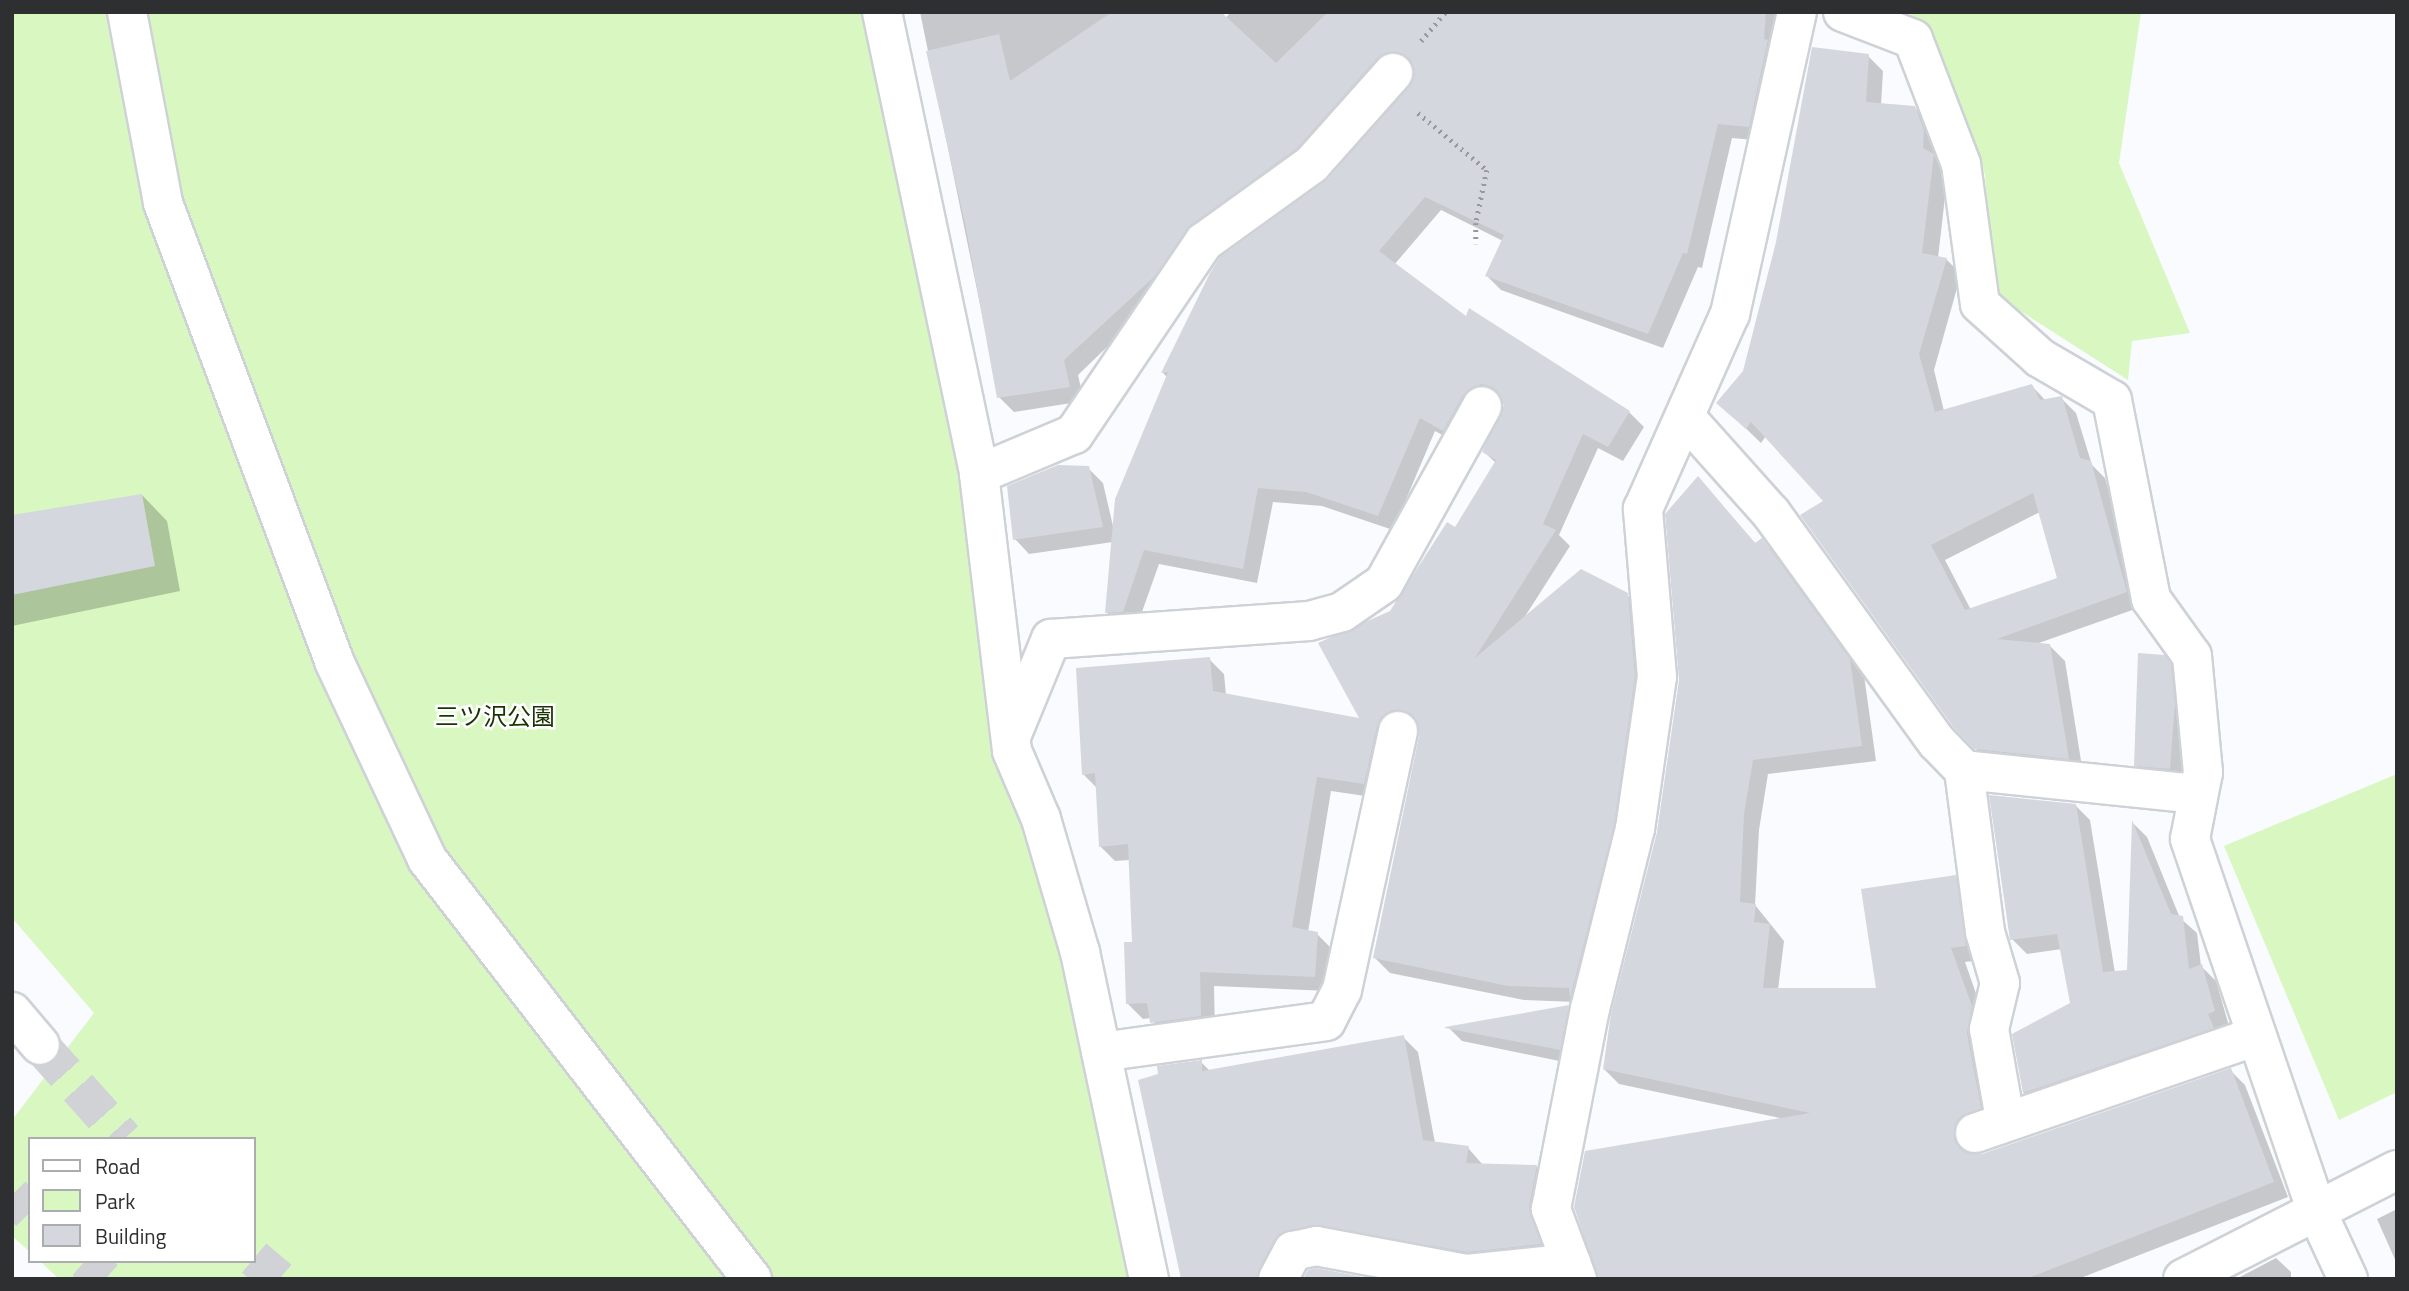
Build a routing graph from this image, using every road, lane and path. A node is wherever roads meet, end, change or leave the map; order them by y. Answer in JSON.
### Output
{"nodes":[{"id":1,"x":127,"y":12,"type":"edge"},
{"id":2,"x":882,"y":12,"type":"edge"},
{"id":3,"x":1797,"y":12,"type":"edge"},
{"id":4,"x":1843,"y":12,"type":"edge"},
{"id":5,"x":1388,"y":78,"type":"joint"},
{"id":6,"x":1476,"y":244,"type":"dead end"},
{"id":7,"x":1482,"y":406,"type":"dead end"},
{"id":8,"x":1686,"y":418,"type":"junction"},
{"id":9,"x":979,"y":474,"type":"junction"},
{"id":10,"x":1398,"y":731,"type":"dead end"},
{"id":11,"x":1011,"y":736,"type":"junction"},
{"id":12,"x":1964,"y":770,"type":"junction"},
{"id":13,"x":2196,"y":794,"type":"junction"},
{"id":14,"x":12,"y":1012,"type":"edge"},
{"id":15,"x":2254,"y":1037,"type":"junction"},
{"id":16,"x":27,"y":1046,"type":"tunnel mouth"},
{"id":17,"x":1101,"y":1052,"type":"junction"},
{"id":18,"x":2397,"y":1170,"type":"edge"},
{"id":19,"x":2316,"y":1210,"type":"junction"},
{"id":20,"x":1574,"y":1271,"type":"edge"},
{"id":21,"x":752,"y":1279,"type":"edge"},
{"id":22,"x":1149,"y":1279,"type":"edge"},
{"id":23,"x":1278,"y":1279,"type":"edge"},
{"id":24,"x":2183,"y":1279,"type":"edge"},
{"id":25,"x":2348,"y":1279,"type":"edge"}],
"edges":[{"from":1,"to":21,"type":"main road"},
{"from":2,"to":9,"type":"main road"},
{"from":3,"to":8,"type":"main road"},
{"from":4,"to":13,"type":"main road"},
{"from":5,"to":6,"type":"path"},
{"from":5,"to":9,"type":"main road"},
{"from":7,"to":11,"type":"main road"},
{"from":8,"to":12,"type":"main road"},
{"from":8,"to":20,"type":"main road"},
{"from":9,"to":11,"type":"main road"},
{"from":10,"to":17,"type":"main road"},
{"from":11,"to":17,"type":"main road"},
{"from":12,"to":13,"type":"main road"},
{"from":12,"to":15,"type":"main road"},
{"from":13,"to":15,"type":"main road"},
{"from":14,"to":16,"type":"main road"},
{"from":15,"to":19,"type":"main road"},
{"from":17,"to":22,"type":"main road"},
{"from":18,"to":19,"type":"main road"},
{"from":19,"to":24,"type":"main road"},
{"from":19,"to":25,"type":"main road"},
{"from":20,"to":23,"type":"main road"}]}
